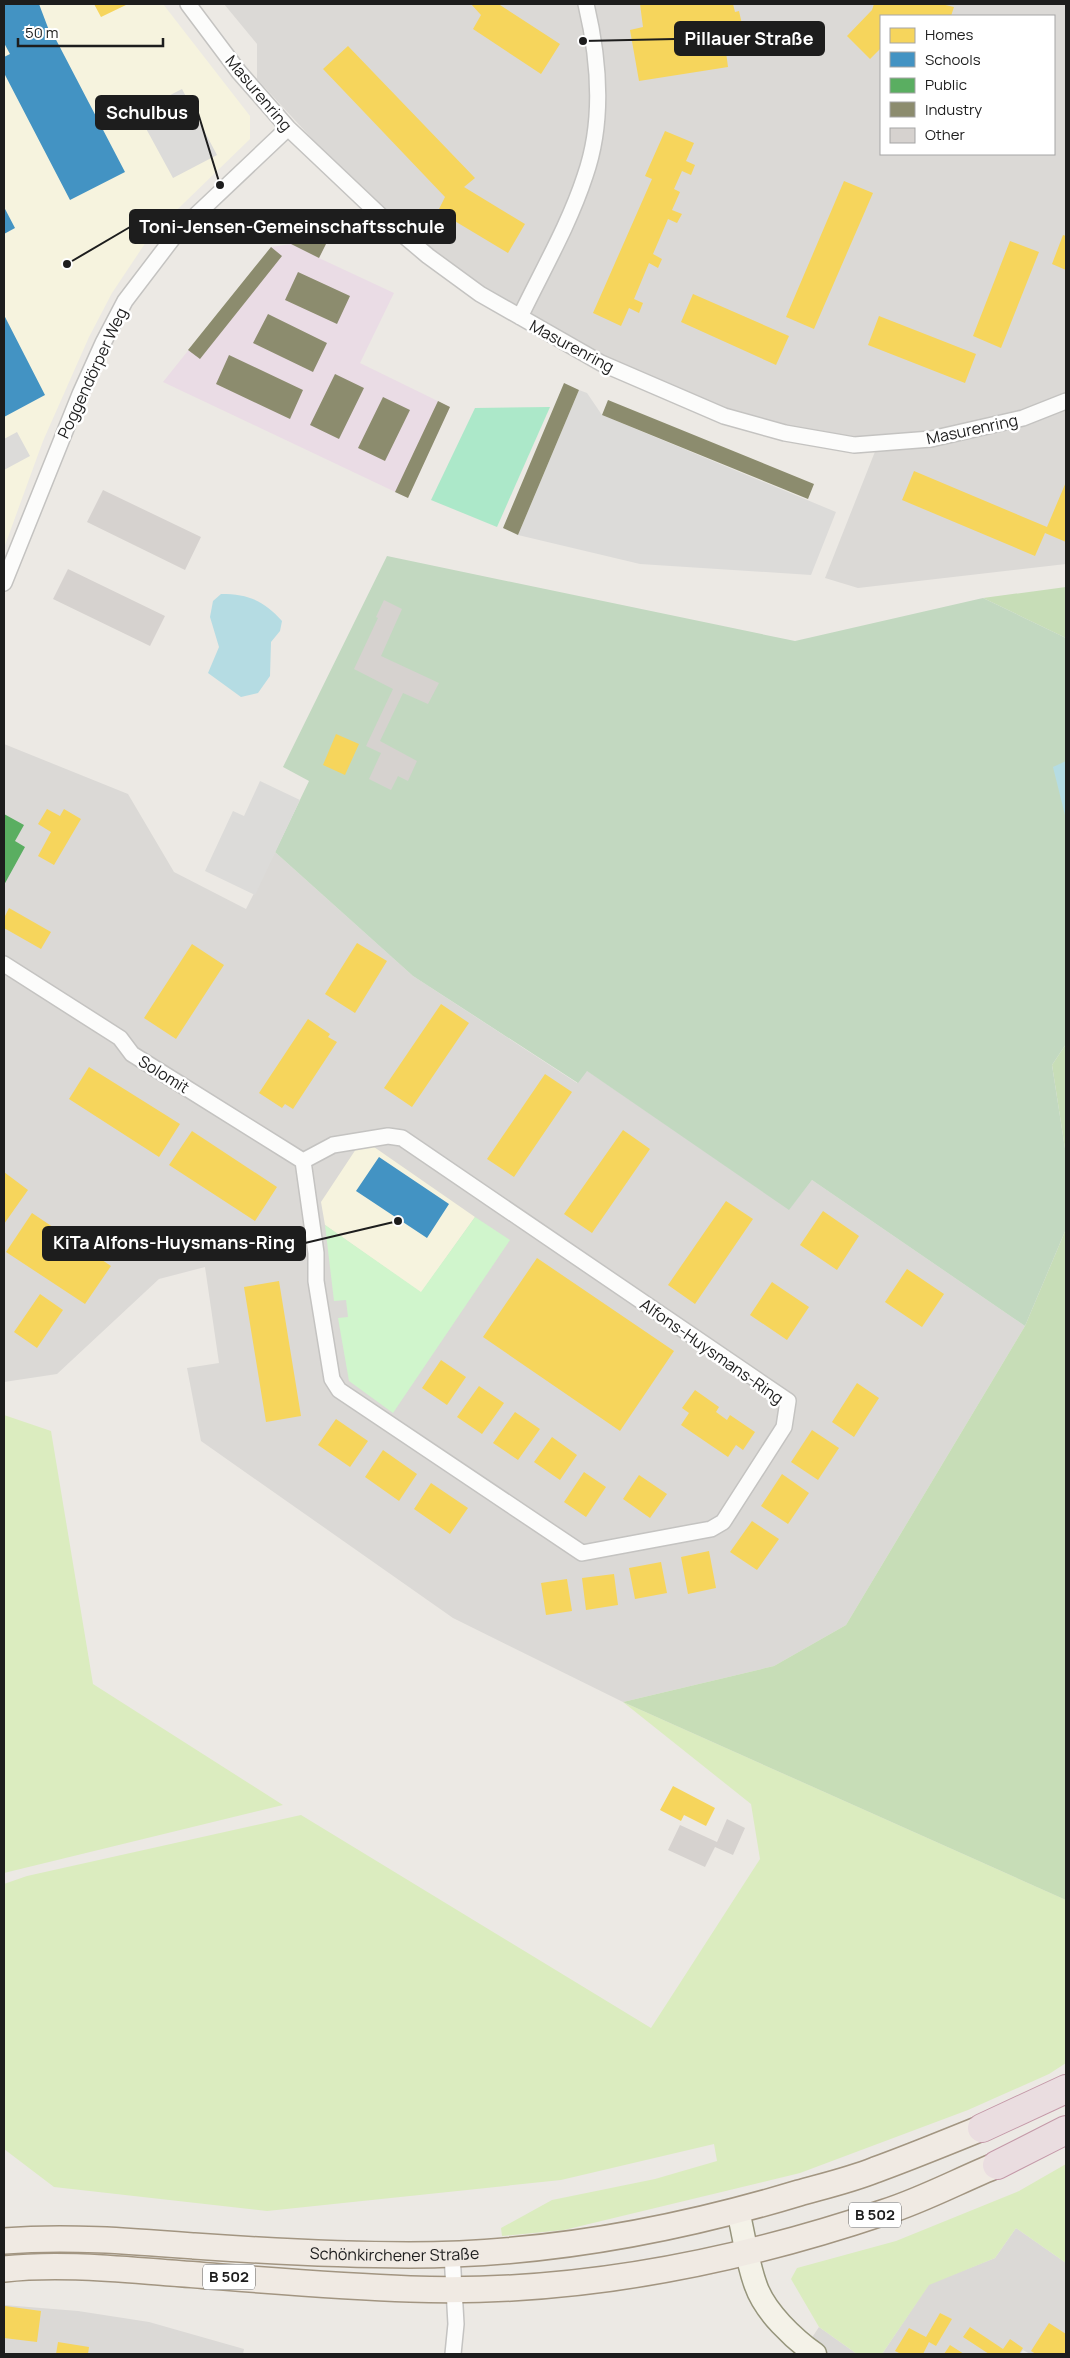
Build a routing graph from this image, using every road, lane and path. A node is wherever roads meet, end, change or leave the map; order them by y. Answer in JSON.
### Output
{"nodes":[{"id":1,"x":188,"y":4,"type":"edge"},
{"id":2,"x":586,"y":4,"type":"edge"},
{"id":3,"x":288,"y":128,"type":"junction"},
{"id":4,"x":520,"y":317,"type":"junction"},
{"id":5,"x":1066,"y":401,"type":"edge"},
{"id":6,"x":4,"y":583,"type":"edge"},
{"id":7,"x":4,"y":964,"type":"edge"},
{"id":8,"x":303,"y":1161,"type":"junction"},
{"id":9,"x":1066,"y":2089,"type":"edge"},
{"id":10,"x":982,"y":2128,"type":"joint"},
{"id":11,"x":1066,"y":2130,"type":"edge"},
{"id":12,"x":997,"y":2164,"type":"joint"},
{"id":13,"x":738,"y":2211,"type":"junction"},
{"id":14,"x":4,"y":2241,"type":"edge"},
{"id":15,"x":452,"y":2254,"type":"junction"},
{"id":16,"x":748,"y":2254,"type":"junction"},
{"id":17,"x":4,"y":2269,"type":"edge"},
{"id":18,"x":454,"y":2289,"type":"junction"},
{"id":19,"x":453,"y":2354,"type":"edge"},
{"id":20,"x":815,"y":2354,"type":"edge"}],
"edges":[{"from":1,"to":3,"type":"street","name":"Masurenring"},
{"from":2,"to":4,"type":"street"},
{"from":3,"to":4,"type":"street","name":"Masurenring"},
{"from":3,"to":6,"type":"street","name":"Poggendörper Weg"},
{"from":4,"to":5,"type":"street","name":"Masurenring"},
{"from":7,"to":8,"type":"street","name":"Solomit"},
{"from":8,"to":8,"type":"street","name":"Alfons-Huysmans-Ring"},
{"from":9,"to":10,"type":"highway","number":"B 502"},
{"from":10,"to":13,"type":"main road","number":"B 502"},
{"from":11,"to":12,"type":"highway","number":"B 502"},
{"from":12,"to":16,"type":"main road","number":"B 502"},
{"from":13,"to":15,"type":"main road","name":"Schönkirchener Straße","number":"B 502"},
{"from":13,"to":16,"type":"main road"},
{"from":14,"to":15,"type":"main road","name":"Schönkirchener Straße","number":"B 502"},
{"from":15,"to":18,"type":"street"},
{"from":16,"to":18,"type":"main road","name":"Schönkirchener Straße","number":"B 502"},
{"from":16,"to":20,"type":"main road"},
{"from":17,"to":18,"type":"main road","name":"Schönkirchener Straße","number":"B 502"},
{"from":18,"to":19,"type":"street"}]}
